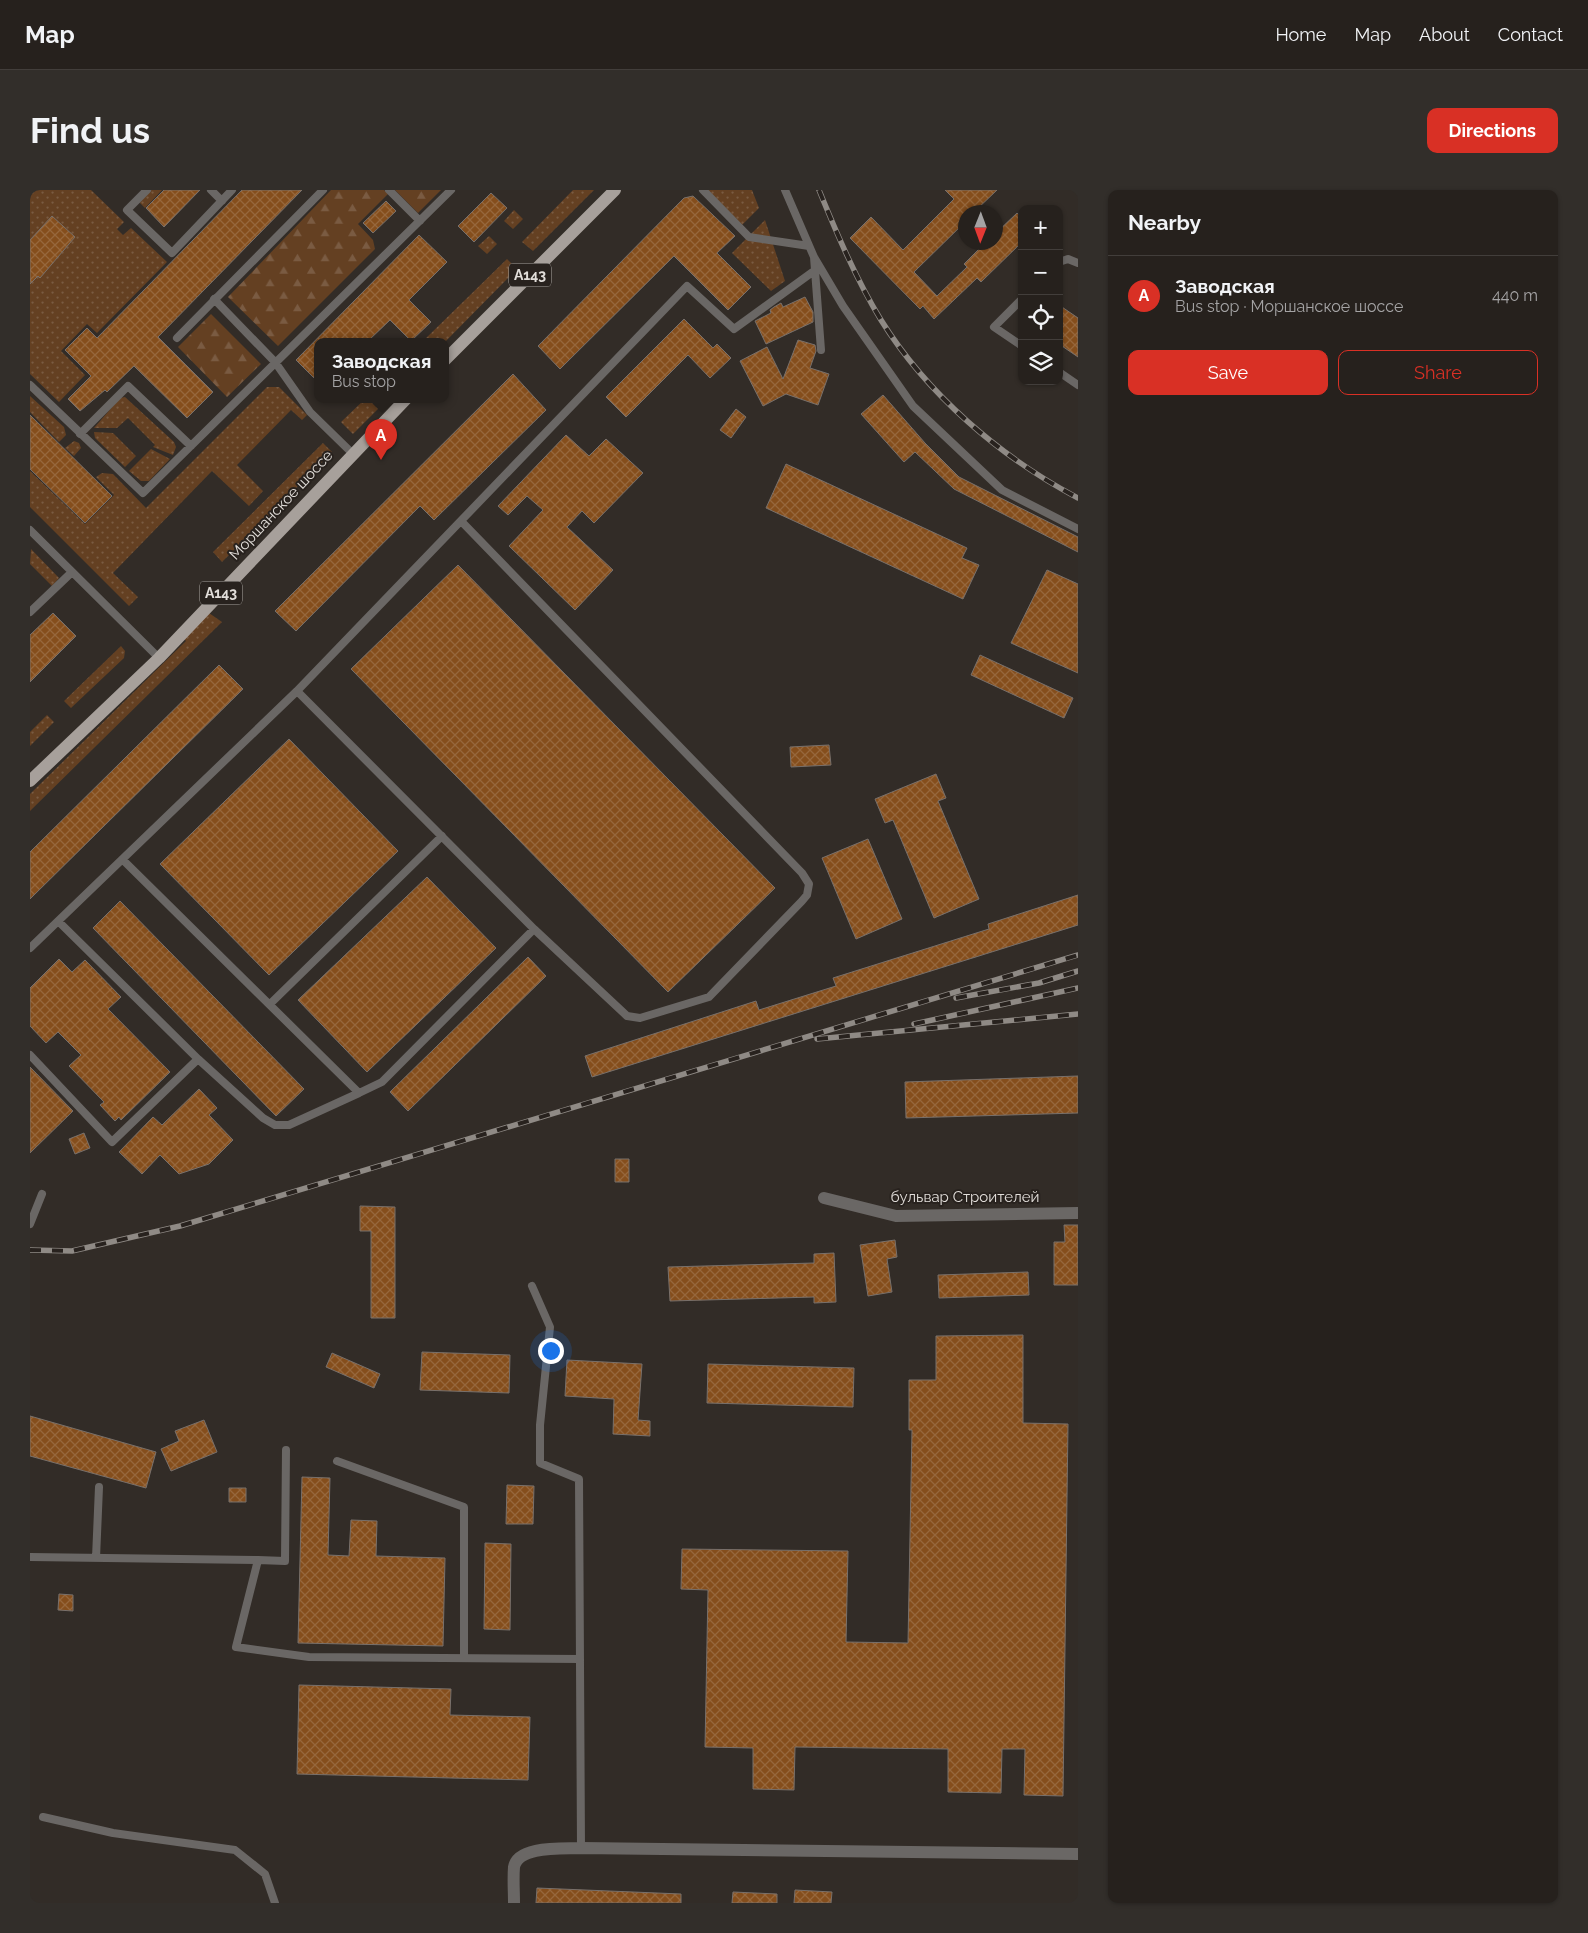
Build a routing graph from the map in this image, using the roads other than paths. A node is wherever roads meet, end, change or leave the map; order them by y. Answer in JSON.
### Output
{"nodes":[{"id":1,"x":146,"y":190,"type":"edge"},
{"id":2,"x":211,"y":190,"type":"edge"},
{"id":3,"x":232,"y":190,"type":"edge"},
{"id":4,"x":323,"y":190,"type":"edge"},
{"id":5,"x":389,"y":190,"type":"edge"},
{"id":6,"x":451,"y":190,"type":"edge"},
{"id":7,"x":615,"y":190,"type":"edge"},
{"id":8,"x":703,"y":190,"type":"edge"},
{"id":9,"x":785,"y":190,"type":"edge"},
{"id":10,"x":222,"y":201,"type":"junction"},
{"id":11,"x":420,"y":221,"type":"junction"},
{"id":12,"x":809,"y":246,"type":"junction"},
{"id":13,"x":814,"y":258,"type":"junction"},
{"id":14,"x":1063,"y":261,"type":"edge"},
{"id":15,"x":1078,"y":263,"type":"edge"},
{"id":16,"x":814,"y":271,"type":"junction"},
{"id":17,"x":214,"y":299,"type":"junction"},
{"id":18,"x":1018,"y":303,"type":"edge"},
{"id":19,"x":177,"y":338,"type":"dead end"},
{"id":20,"x":1018,"y":343,"type":"edge"},
{"id":21,"x":821,"y":350,"type":"dead end"},
{"id":22,"x":449,"y":356,"type":"edge"},
{"id":23,"x":275,"y":362,"type":"junction"},
{"id":24,"x":1063,"y":375,"type":"edge"},
{"id":25,"x":30,"y":385,"type":"edge"},
{"id":26,"x":1078,"y":385,"type":"edge"},
{"id":27,"x":402,"y":403,"type":"edge"},
{"id":28,"x":80,"y":434,"type":"junction"},
{"id":29,"x":190,"y":446,"type":"junction"},
{"id":30,"x":352,"y":453,"type":"junction"},
{"id":31,"x":462,"y":522,"type":"junction"},
{"id":32,"x":1078,"y":529,"type":"edge"},
{"id":33,"x":30,"y":530,"type":"edge"},
{"id":34,"x":72,"y":572,"type":"junction"},
{"id":35,"x":30,"y":612,"type":"edge"},
{"id":36,"x":159,"y":658,"type":"junction"},
{"id":37,"x":296,"y":691,"type":"junction"},
{"id":38,"x":30,"y":781,"type":"edge"},
{"id":39,"x":442,"y":836,"type":"junction"},
{"id":40,"x":123,"y":860,"type":"junction"},
{"id":41,"x":58,"y":921,"type":"junction"},
{"id":42,"x":534,"y":929,"type":"junction"},
{"id":43,"x":30,"y":948,"type":"edge"},
{"id":44,"x":270,"y":1004,"type":"junction"},
{"id":45,"x":30,"y":1055,"type":"edge"},
{"id":46,"x":198,"y":1059,"type":"junction"},
{"id":47,"x":359,"y":1093,"type":"junction"},
{"id":48,"x":42,"y":1194,"type":"dead end"},
{"id":49,"x":824,"y":1198,"type":"dead end"},
{"id":50,"x":1078,"y":1213,"type":"edge"},
{"id":51,"x":30,"y":1224,"type":"edge"},
{"id":52,"x":532,"y":1286,"type":"dead end"},
{"id":53,"x":286,"y":1450,"type":"dead end"},
{"id":54,"x":337,"y":1461,"type":"dead end"},
{"id":55,"x":99,"y":1487,"type":"dead end"},
{"id":56,"x":30,"y":1558,"type":"edge"},
{"id":57,"x":96,"y":1558,"type":"junction"},
{"id":58,"x":258,"y":1560,"type":"junction"},
{"id":59,"x":464,"y":1658,"type":"junction"},
{"id":60,"x":580,"y":1658,"type":"junction"},
{"id":61,"x":43,"y":1817,"type":"dead end"},
{"id":62,"x":581,"y":1848,"type":"junction"},
{"id":63,"x":1078,"y":1854,"type":"edge"},
{"id":64,"x":275,"y":1903,"type":"edge"},
{"id":65,"x":514,"y":1903,"type":"edge"}],
"edges":[{"from":1,"to":10,"type":"lane"},
{"from":2,"to":10,"type":"lane"},
{"from":3,"to":10,"type":"lane"},
{"from":4,"to":17,"type":"lane"},
{"from":5,"to":11,"type":"lane"},
{"from":6,"to":11,"type":"lane"},
{"from":7,"to":22,"type":"main road","number":"А143"},
{"from":8,"to":12,"type":"lane"},
{"from":9,"to":12,"type":"lane"},
{"from":11,"to":23,"type":"lane"},
{"from":12,"to":13,"type":"lane"},
{"from":13,"to":16,"type":"lane"},
{"from":13,"to":32,"type":"lane"},
{"from":14,"to":15,"type":"lane"},
{"from":16,"to":21,"type":"lane"},
{"from":16,"to":31,"type":"lane"},
{"from":17,"to":19,"type":"lane"},
{"from":17,"to":23,"type":"lane"},
{"from":18,"to":20,"type":"lane"},
{"from":23,"to":29,"type":"lane"},
{"from":23,"to":30,"type":"lane"},
{"from":24,"to":26,"type":"lane"},
{"from":25,"to":28,"type":"lane"},
{"from":27,"to":30,"type":"main road","name":"Моршанское шоссе","number":"А143"},
{"from":28,"to":29,"type":"lane"},
{"from":28,"to":29,"type":"lane"},
{"from":30,"to":36,"type":"main road","name":"Моршанское шоссе","number":"А143"},
{"from":31,"to":37,"type":"lane"},
{"from":31,"to":42,"type":"lane"},
{"from":33,"to":34,"type":"lane"},
{"from":34,"to":35,"type":"lane"},
{"from":34,"to":36,"type":"lane"},
{"from":36,"to":38,"type":"main road","name":"Моршанское шоссе","number":"А143"},
{"from":37,"to":39,"type":"lane"},
{"from":37,"to":40,"type":"lane"},
{"from":39,"to":42,"type":"lane"},
{"from":39,"to":44,"type":"lane"},
{"from":40,"to":41,"type":"lane"},
{"from":40,"to":44,"type":"lane"},
{"from":41,"to":43,"type":"lane"},
{"from":41,"to":46,"type":"lane"},
{"from":42,"to":47,"type":"lane"},
{"from":44,"to":47,"type":"lane"},
{"from":45,"to":46,"type":"lane"},
{"from":46,"to":47,"type":"lane"},
{"from":48,"to":51,"type":"lane"},
{"from":49,"to":50,"type":"street","name":"бульвар Строителей"},
{"from":52,"to":60,"type":"lane"},
{"from":53,"to":58,"type":"lane"},
{"from":54,"to":59,"type":"lane"},
{"from":55,"to":57,"type":"lane"},
{"from":56,"to":57,"type":"lane"},
{"from":57,"to":58,"type":"lane"},
{"from":58,"to":59,"type":"lane"},
{"from":59,"to":60,"type":"lane"},
{"from":60,"to":62,"type":"lane"},
{"from":61,"to":64,"type":"lane"},
{"from":62,"to":63,"type":"street"},
{"from":62,"to":65,"type":"street"}]}
